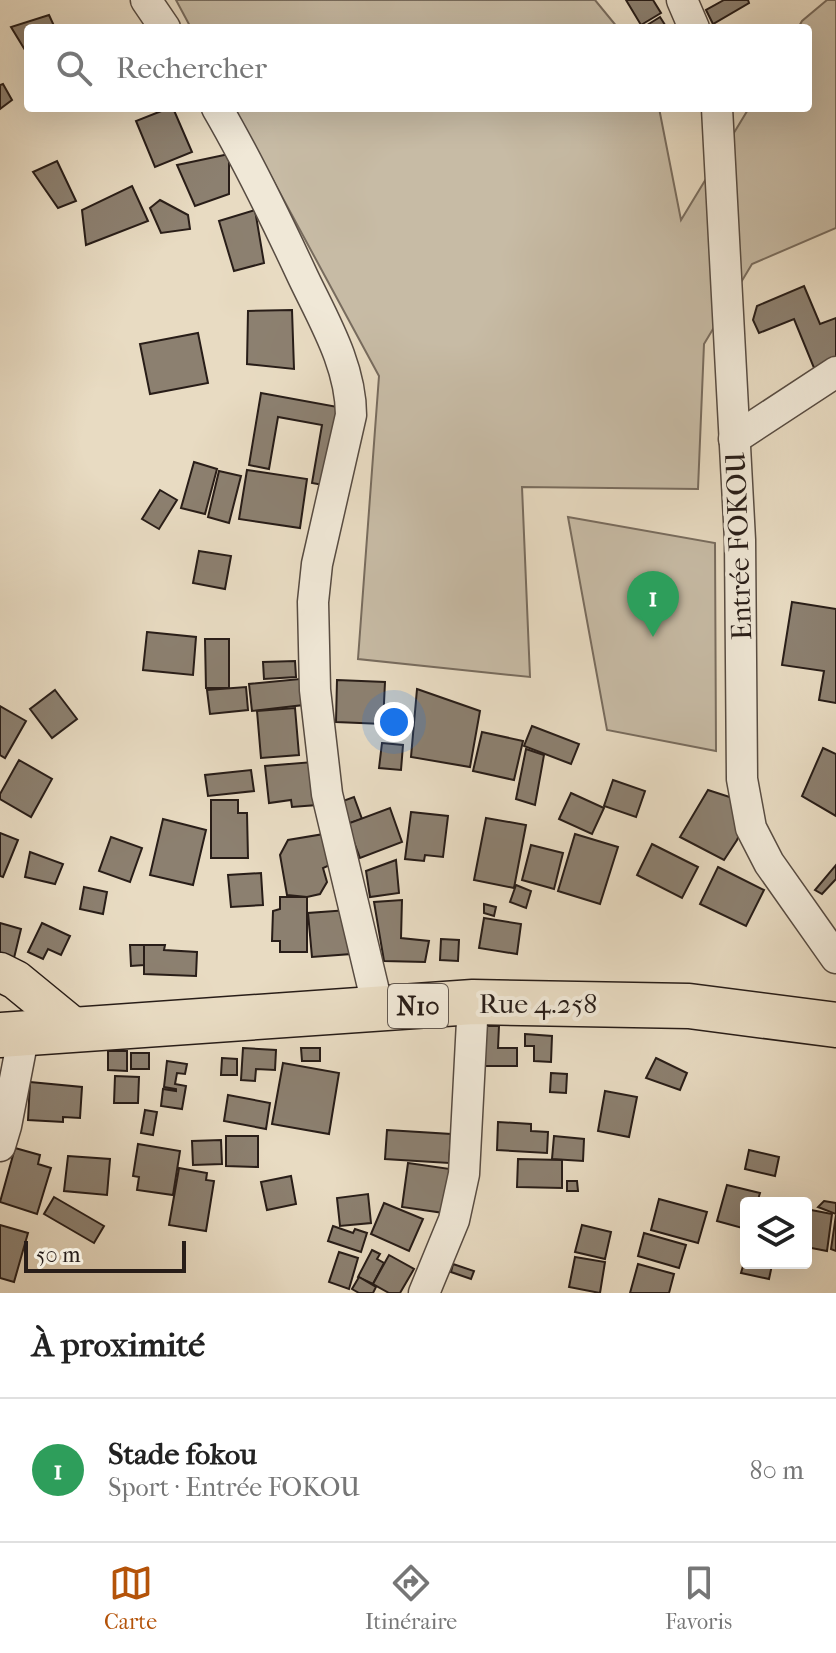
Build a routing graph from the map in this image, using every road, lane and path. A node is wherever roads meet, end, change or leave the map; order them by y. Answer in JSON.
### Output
{"nodes":[{"id":1,"x":146,"y":0,"type":"edge"},
{"id":2,"x":682,"y":0,"type":"edge"},
{"id":3,"x":162,"y":24,"type":"edge"},
{"id":4,"x":692,"y":24,"type":"edge"},
{"id":5,"x":219,"y":112,"type":"edge"},
{"id":6,"x":717,"y":112,"type":"edge"},
{"id":7,"x":836,"y":372,"type":"edge"},
{"id":8,"x":734,"y":439,"type":"junction"},
{"id":9,"x":836,"y":958,"type":"edge"},
{"id":10,"x":0,"y":972,"type":"edge"},
{"id":11,"x":473,"y":1002,"type":"junction"},
{"id":12,"x":378,"y":1008,"type":"junction"},
{"id":13,"x":836,"y":1025,"type":"edge"},
{"id":14,"x":77,"y":1030,"type":"junction"},
{"id":15,"x":12,"y":1034,"type":"edge"},
{"id":16,"x":0,"y":1146,"type":"edge"},
{"id":17,"x":424,"y":1293,"type":"edge"}],
"edges":[{"from":1,"to":3,"type":"street"},
{"from":2,"to":4,"type":"street"},
{"from":5,"to":12,"type":"street"},
{"from":6,"to":8,"type":"street","name":"Entrée FOKOU"},
{"from":7,"to":8,"type":"street"},
{"from":8,"to":9,"type":"street","name":"Entrée FOKOU"},
{"from":10,"to":14,"type":"main road"},
{"from":11,"to":12,"type":"highway","name":"Rue 4.258","number":"N10"},
{"from":11,"to":13,"type":"highway","name":"Rue 4.258","number":"N10"},
{"from":11,"to":17,"type":"street"},
{"from":12,"to":14,"type":"highway","name":"Rue 4.258","number":"N10"},
{"from":14,"to":15,"type":"highway","name":"Rue 4.258","number":"N10"},
{"from":15,"to":16,"type":"street"}]}
